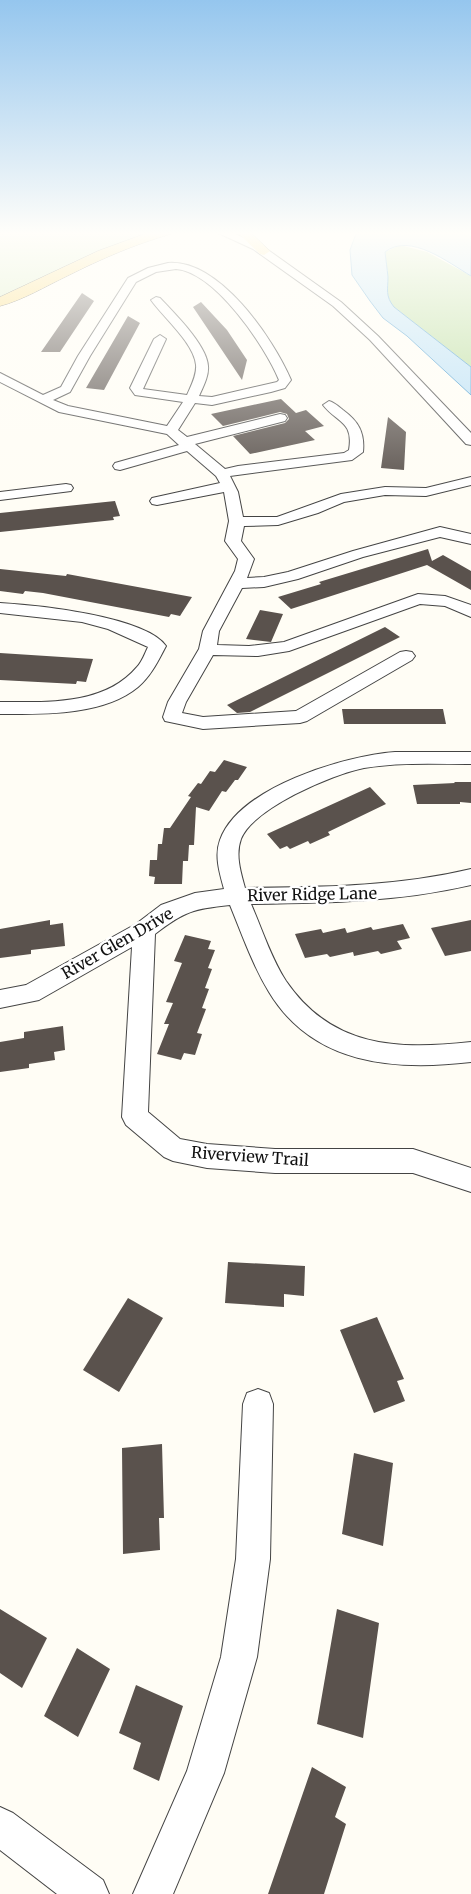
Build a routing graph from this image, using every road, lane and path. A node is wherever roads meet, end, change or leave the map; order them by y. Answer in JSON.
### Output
{"nodes":[{"id":1,"x":107,"y":319,"type":"edge"},
{"id":2,"x":174,"y":319,"type":"edge"},
{"id":3,"x":248,"y":319,"type":"edge"},
{"id":4,"x":356,"y":319,"type":"edge"},
{"id":5,"x":160,"y":339,"type":"dead end"},
{"id":6,"x":0,"y":377,"type":"edge"},
{"id":7,"x":191,"y":399,"type":"junction"},
{"id":8,"x":43,"y":400,"type":"junction"},
{"id":9,"x":329,"y":405,"type":"dead end"},
{"id":10,"x":280,"y":418,"type":"dead end"},
{"id":11,"x":170,"y":431,"type":"junction"},
{"id":12,"x":471,"y":441,"type":"edge"},
{"id":13,"x":187,"y":444,"type":"junction"},
{"id":14,"x":120,"y":466,"type":"dead end"},
{"id":15,"x":225,"y":480,"type":"junction"},
{"id":16,"x":471,"y":481,"type":"edge"},
{"id":17,"x":66,"y":488,"type":"dead end"},
{"id":18,"x":0,"y":496,"type":"edge"},
{"id":19,"x":157,"y":501,"type":"dead end"},
{"id":20,"x":236,"y":521,"type":"junction"},
{"id":21,"x":471,"y":539,"type":"edge"},
{"id":22,"x":235,"y":583,"type":"junction"},
{"id":23,"x":0,"y":608,"type":"edge"},
{"id":24,"x":471,"y":612,"type":"edge"},
{"id":25,"x":208,"y":649,"type":"junction"},
{"id":26,"x":406,"y":656,"type":"dead end"},
{"id":27,"x":0,"y":708,"type":"edge"},
{"id":28,"x":471,"y":758,"type":"edge"},
{"id":29,"x":471,"y":877,"type":"edge"},
{"id":30,"x":237,"y":896,"type":"junction"},
{"id":31,"x":144,"y":930,"type":"junction"},
{"id":32,"x":0,"y":999,"type":"edge"},
{"id":33,"x":471,"y":1052,"type":"edge"},
{"id":34,"x":471,"y":1180,"type":"edge"},
{"id":35,"x":258,"y":1404,"type":"dead end"},
{"id":36,"x":0,"y":1826,"type":"edge"},
{"id":37,"x":89,"y":1894,"type":"edge"},
{"id":38,"x":153,"y":1894,"type":"edge"}],
"edges":[{"from":1,"to":8,"type":"street"},
{"from":2,"to":7,"type":"street"},
{"from":3,"to":7,"type":"street"},
{"from":4,"to":12,"type":"street"},
{"from":5,"to":7,"type":"street"},
{"from":6,"to":8,"type":"street"},
{"from":7,"to":11,"type":"street"},
{"from":8,"to":11,"type":"street"},
{"from":9,"to":15,"type":"street"},
{"from":10,"to":13,"type":"street"},
{"from":11,"to":13,"type":"street"},
{"from":13,"to":14,"type":"street"},
{"from":13,"to":15,"type":"street"},
{"from":15,"to":19,"type":"street"},
{"from":15,"to":20,"type":"street"},
{"from":16,"to":20,"type":"street"},
{"from":17,"to":18,"type":"street"},
{"from":20,"to":22,"type":"street"},
{"from":21,"to":22,"type":"street"},
{"from":22,"to":25,"type":"street"},
{"from":23,"to":27,"type":"street"},
{"from":24,"to":25,"type":"street"},
{"from":25,"to":26,"type":"street"},
{"from":28,"to":30,"type":"street","name":"River Ridge Lane"},
{"from":29,"to":30,"type":"street","name":"River Ridge Lane"},
{"from":30,"to":31,"type":"street","name":"River Glen Drive"},
{"from":30,"to":33,"type":"street"},
{"from":31,"to":32,"type":"street","name":"River Glen Drive"},
{"from":31,"to":34,"type":"street","name":"Riverview Trail"},
{"from":35,"to":38,"type":"street"},
{"from":36,"to":37,"type":"street"}]}
